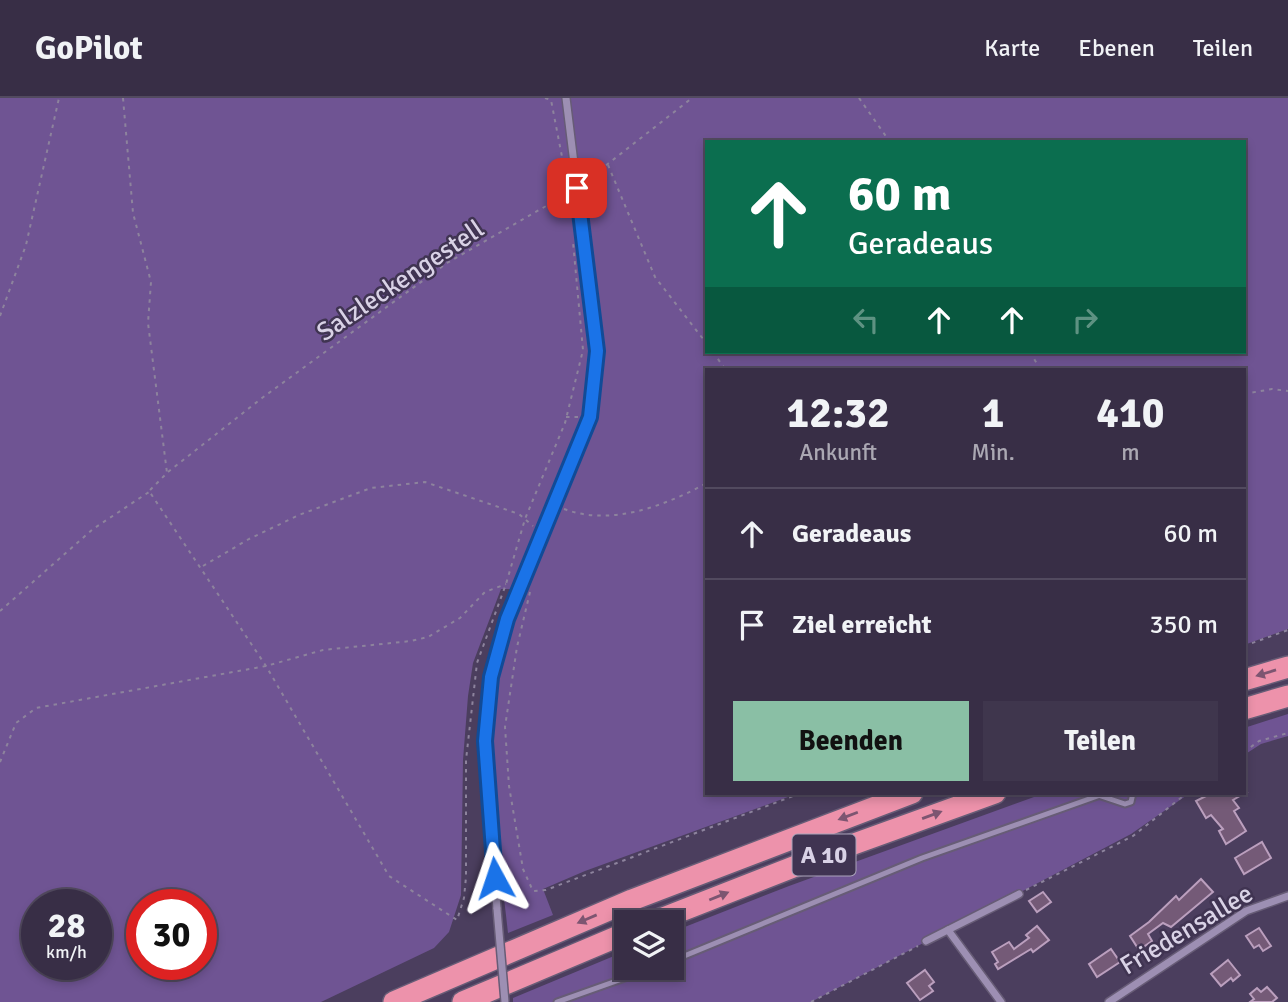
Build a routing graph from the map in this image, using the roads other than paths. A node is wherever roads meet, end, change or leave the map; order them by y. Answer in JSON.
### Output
{"nodes":[{"id":1,"x":566,"y":98,"type":"edge"},
{"id":2,"x":1288,"y":667,"type":"edge"},
{"id":3,"x":1246,"y":679,"type":"edge"},
{"id":4,"x":1288,"y":696,"type":"edge"},
{"id":5,"x":1246,"y":708,"type":"edge"},
{"id":6,"x":907,"y":795,"type":"edge"},
{"id":7,"x":990,"y":795,"type":"edge"},
{"id":8,"x":1099,"y":795,"type":"edge"},
{"id":9,"x":1133,"y":795,"type":"edge"},
{"id":10,"x":1095,"y":796,"type":"junction"},
{"id":11,"x":1019,"y":894,"type":"road end"},
{"id":12,"x":1288,"y":896,"type":"edge"},
{"id":13,"x":684,"y":910,"type":"edge"},
{"id":14,"x":948,"y":930,"type":"junction"},
{"id":15,"x":614,"y":938,"type":"edge"},
{"id":16,"x":926,"y":941,"type":"road end"},
{"id":17,"x":684,"y":956,"type":"edge"},
{"id":18,"x":619,"y":980,"type":"edge"},
{"id":19,"x":394,"y":1002,"type":"edge"},
{"id":20,"x":463,"y":1002,"type":"edge"},
{"id":21,"x":505,"y":1002,"type":"edge"},
{"id":22,"x":557,"y":1002,"type":"edge"},
{"id":23,"x":1002,"y":1002,"type":"edge"},
{"id":24,"x":1109,"y":1002,"type":"edge"}],
"edges":[{"from":1,"to":21,"type":"street","bridge":true},
{"from":2,"to":3,"type":"highway","one_way":true},
{"from":4,"to":5,"type":"highway"},
{"from":6,"to":19,"type":"highway","number":"A 10","one_way":true},
{"from":13,"to":7,"type":"highway","number":"A 10","one_way":true},
{"from":8,"to":10,"type":"lane"},
{"from":9,"to":10,"type":"lane"},
{"from":10,"to":17,"type":"lane"},
{"from":11,"to":14,"type":"street"},
{"from":12,"to":24,"type":"street","name":"Friedensallee"},
{"from":14,"to":16,"type":"street"},
{"from":14,"to":23,"type":"street"},
{"from":15,"to":20,"type":"highway"},
{"from":18,"to":22,"type":"lane"}]}
